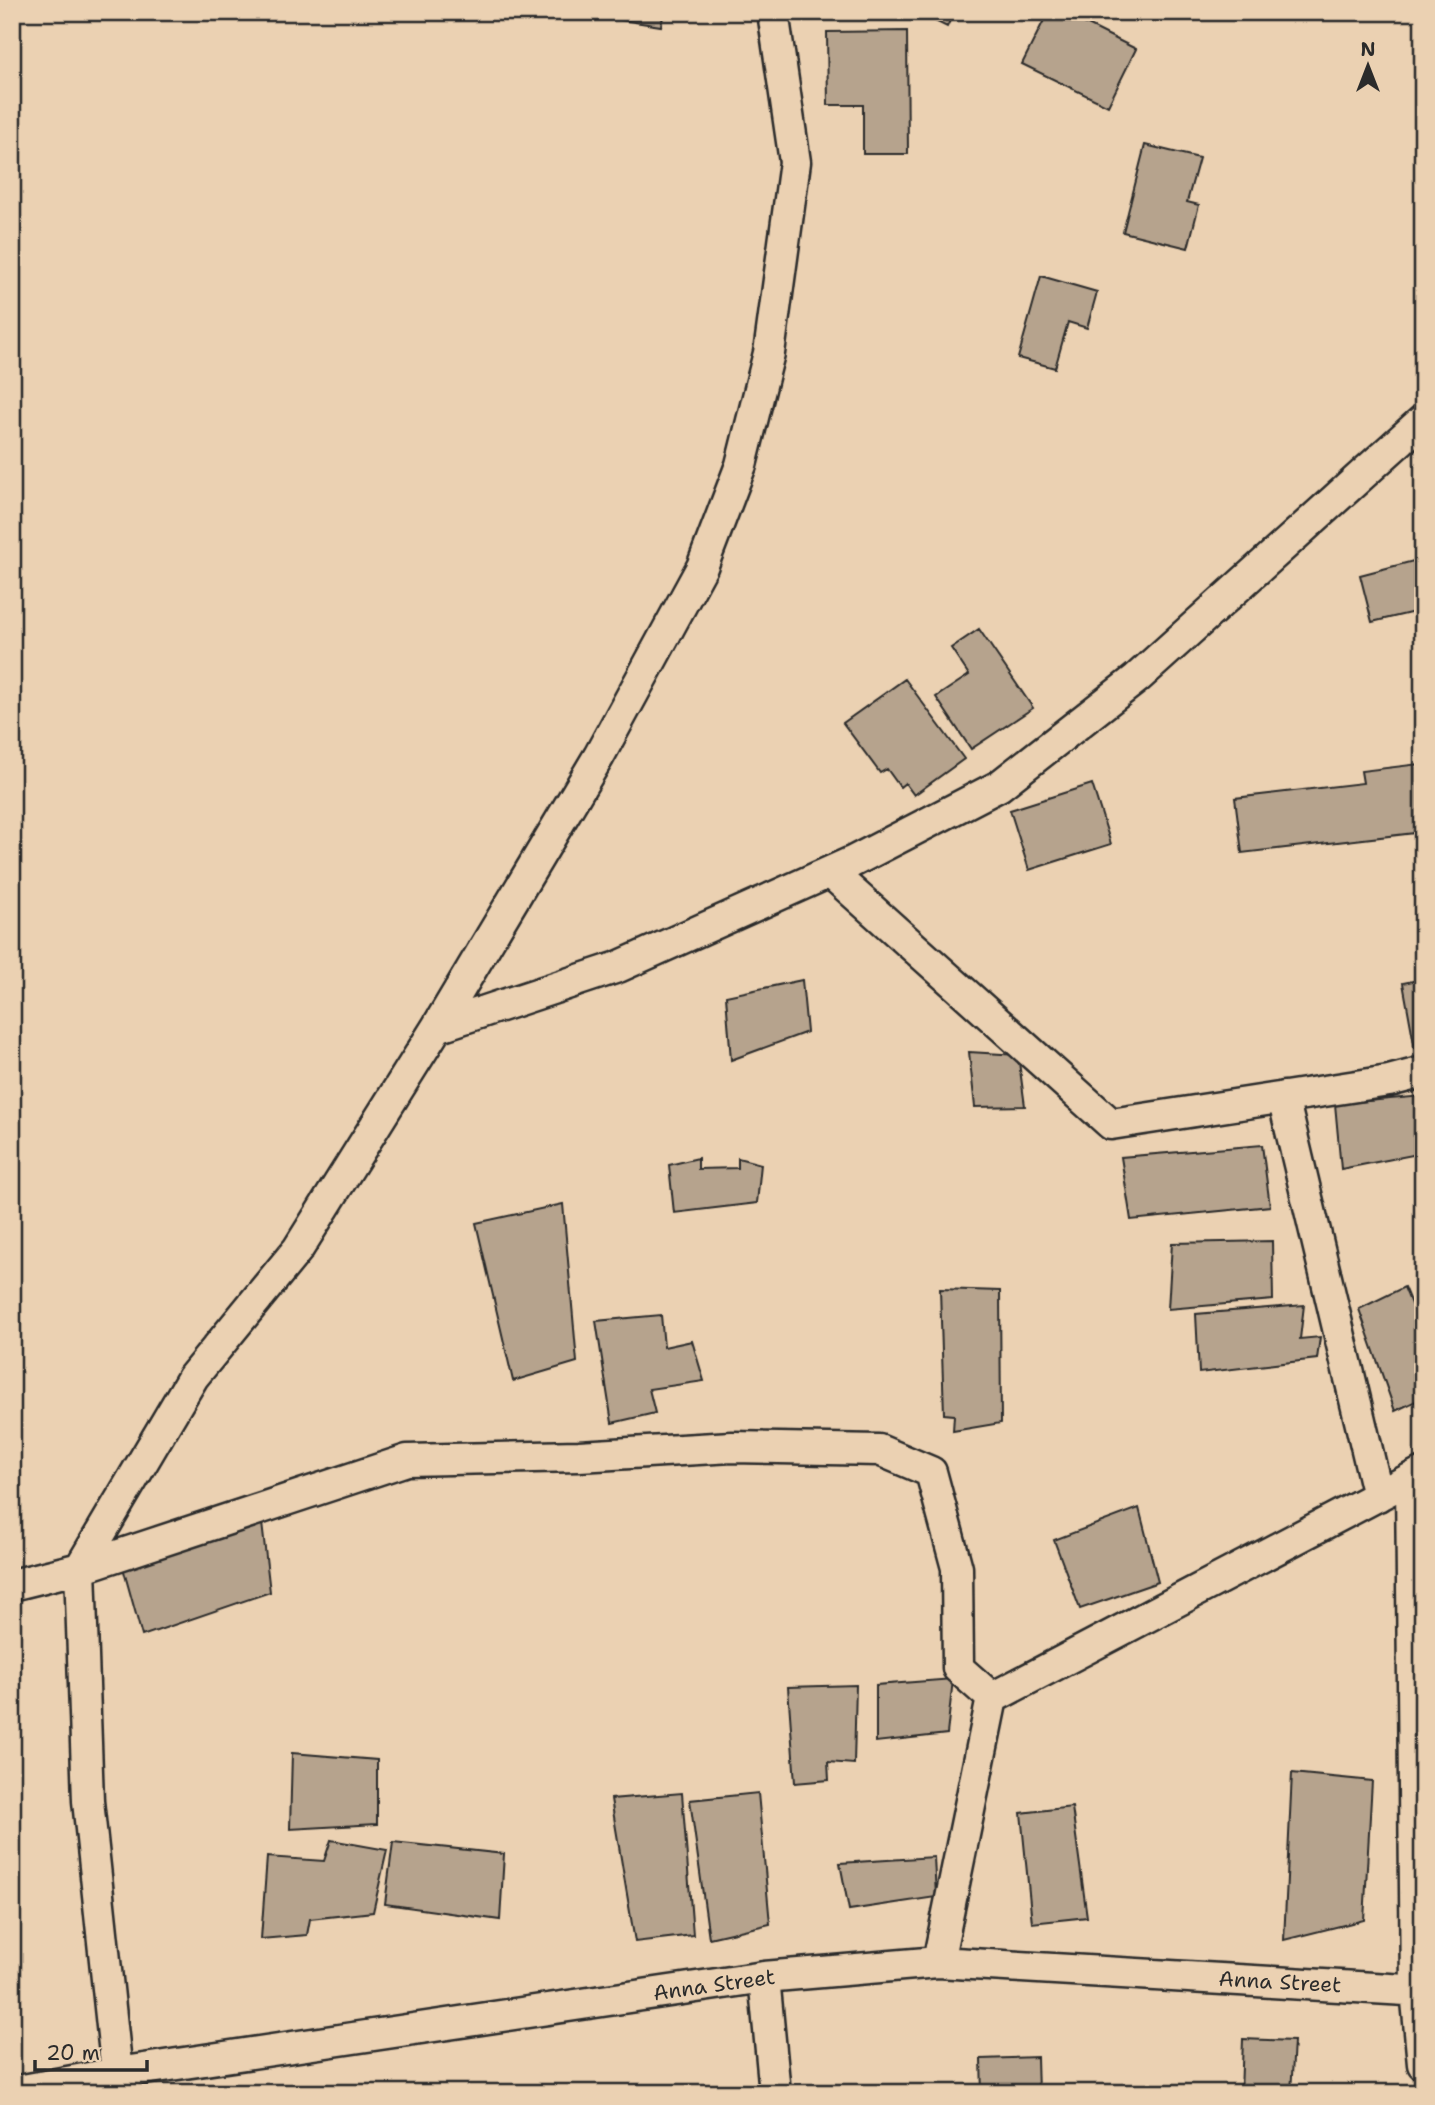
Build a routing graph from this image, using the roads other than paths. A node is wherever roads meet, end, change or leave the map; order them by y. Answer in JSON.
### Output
{"nodes":[{"id":1,"x":773,"y":12,"type":"edge"},
{"id":2,"x":1423,"y":421,"type":"edge"},
{"id":3,"x":830,"y":872,"type":"junction"},
{"id":4,"x":437,"y":1027,"type":"junction"},
{"id":5,"x":1423,"y":1072,"type":"edge"},
{"id":6,"x":1283,"y":1097,"type":"junction"},
{"id":7,"x":1417,"y":1476,"type":"edge"},
{"id":8,"x":1378,"y":1496,"type":"junction"},
{"id":9,"x":80,"y":1567,"type":"junction"},
{"id":10,"x":12,"y":1585,"type":"edge"},
{"id":11,"x":992,"y":1698,"type":"junction"},
{"id":12,"x":938,"y":1962,"type":"junction"},
{"id":13,"x":764,"y":1978,"type":"junction"},
{"id":14,"x":1419,"y":1991,"type":"edge"},
{"id":15,"x":1423,"y":2064,"type":"edge"},
{"id":16,"x":119,"y":2083,"type":"edge"},
{"id":17,"x":12,"y":2092,"type":"edge"},
{"id":18,"x":775,"y":2093,"type":"edge"}],
"edges":[{"from":1,"to":4,"type":"street"},
{"from":2,"to":3,"type":"street"},
{"from":3,"to":4,"type":"street"},
{"from":3,"to":6,"type":"street"},
{"from":4,"to":9,"type":"street"},
{"from":5,"to":6,"type":"street"},
{"from":6,"to":8,"type":"street"},
{"from":7,"to":8,"type":"street"},
{"from":7,"to":14,"type":"street"},
{"from":8,"to":11,"type":"street"},
{"from":9,"to":10,"type":"street"},
{"from":9,"to":11,"type":"street"},
{"from":9,"to":16,"type":"street"},
{"from":11,"to":12,"type":"street"},
{"from":12,"to":13,"type":"street","name":"Anna Street"},
{"from":12,"to":14,"type":"street","name":"Anna Street"},
{"from":13,"to":16,"type":"street","name":"Anna Street"},
{"from":13,"to":18,"type":"street"},
{"from":14,"to":15,"type":"street"},
{"from":16,"to":17,"type":"street","name":"Anna Street"}]}
